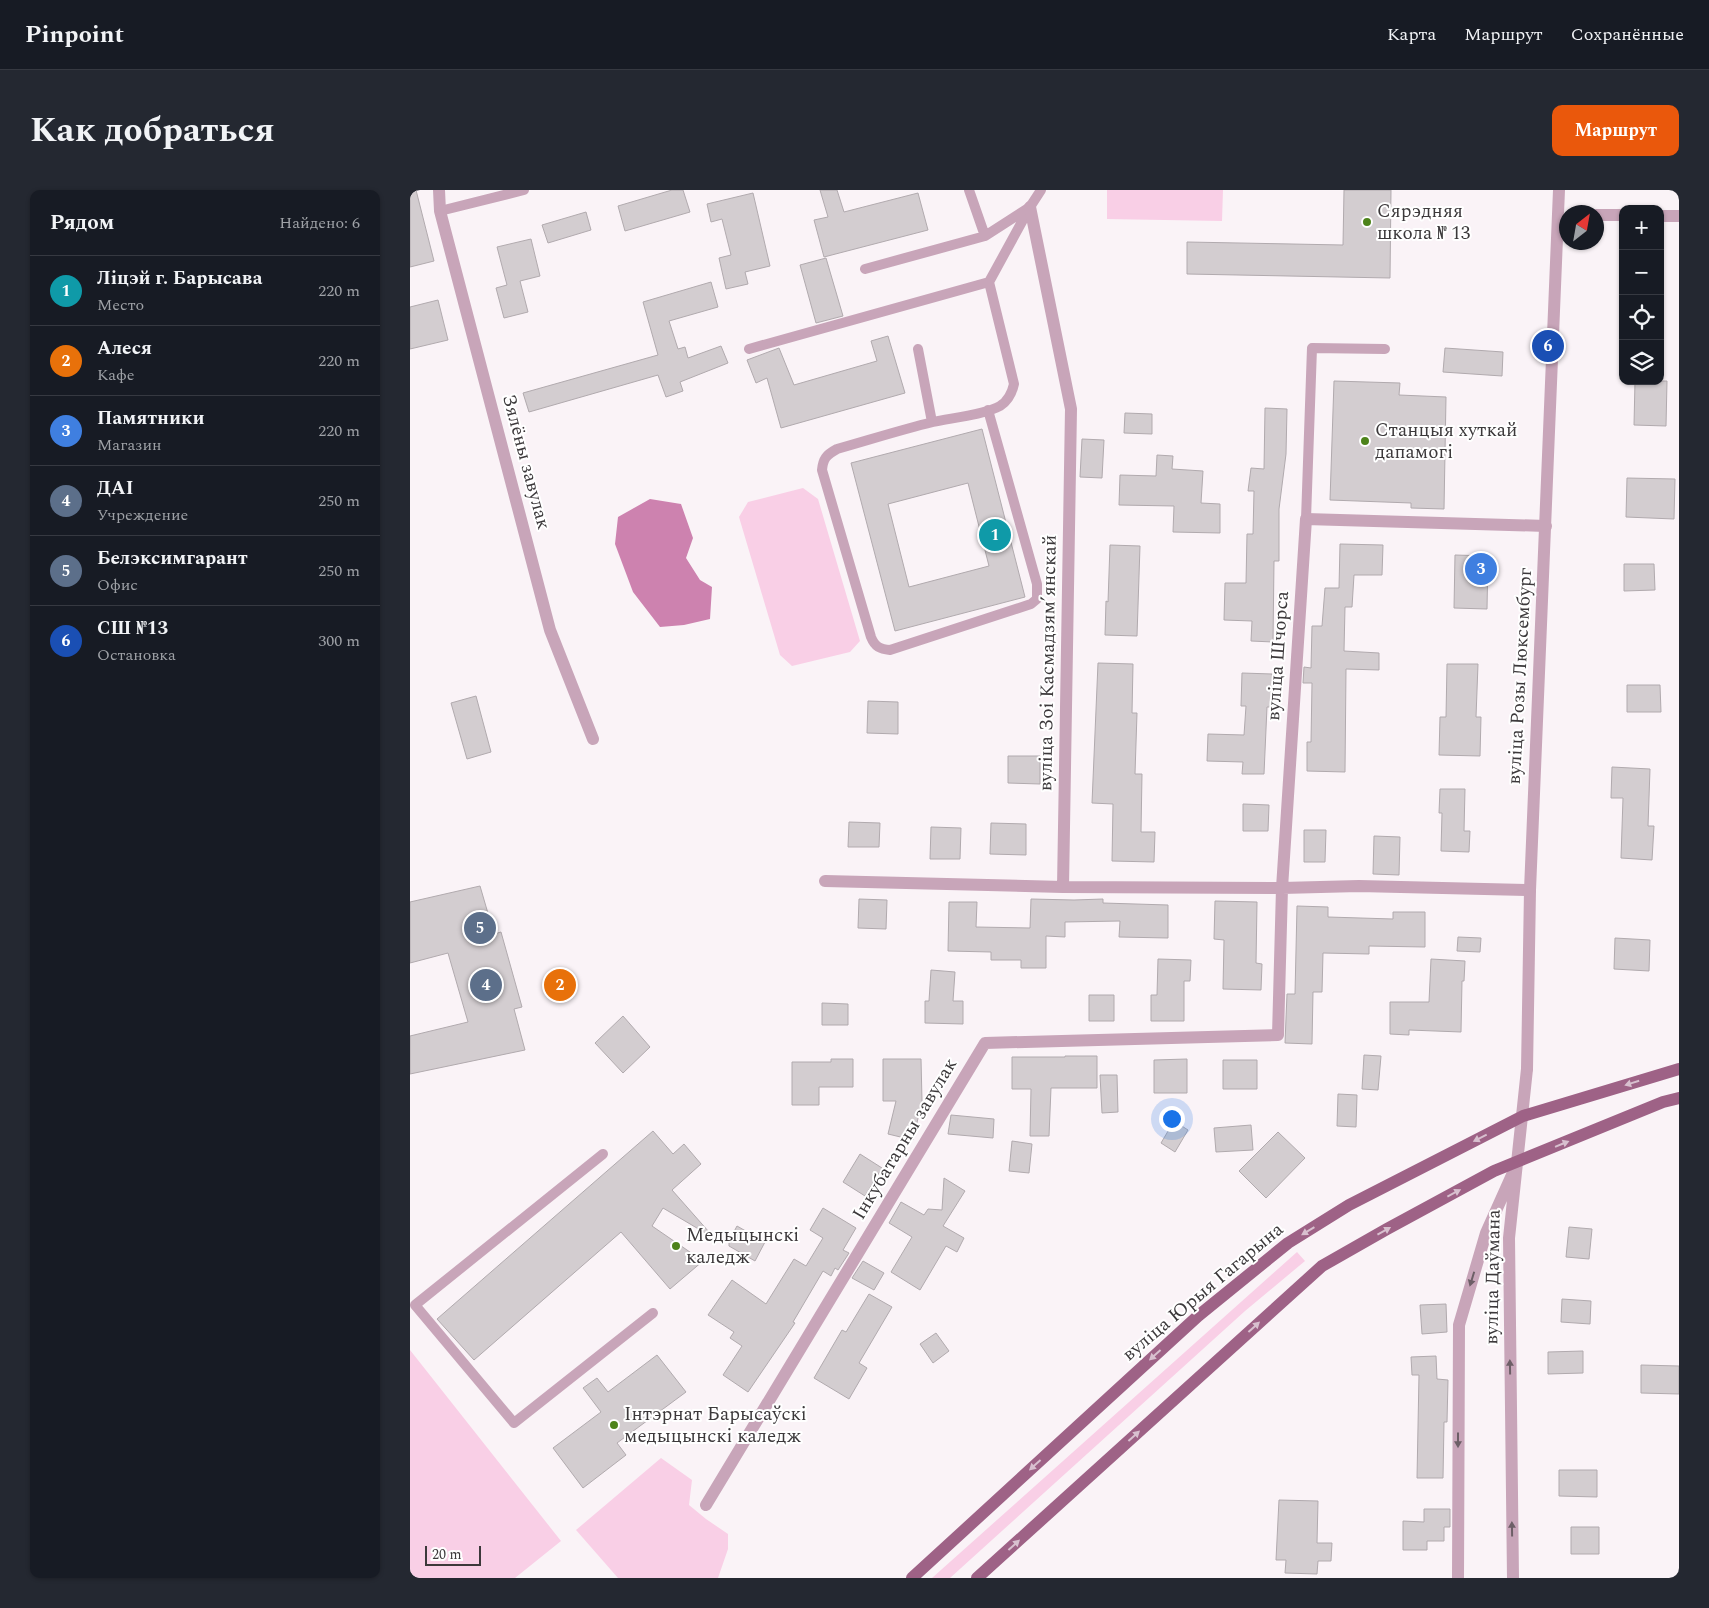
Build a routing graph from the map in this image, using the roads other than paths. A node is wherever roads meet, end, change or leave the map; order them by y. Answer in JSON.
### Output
{"nodes":[{"id":1,"x":438,"y":190,"type":"edge"},
{"id":2,"x":524,"y":190,"type":"edge"},
{"id":3,"x":969,"y":190,"type":"edge"},
{"id":4,"x":1041,"y":190,"type":"edge"},
{"id":5,"x":1559,"y":190,"type":"edge"},
{"id":6,"x":1561,"y":205,"type":"edge"},
{"id":7,"x":1030,"y":207,"type":"junction"},
{"id":8,"x":440,"y":211,"type":"junction"},
{"id":9,"x":1604,"y":215,"type":"edge"},
{"id":10,"x":1619,"y":215,"type":"edge"},
{"id":11,"x":1664,"y":216,"type":"edge"},
{"id":12,"x":1679,"y":216,"type":"edge"},
{"id":13,"x":985,"y":236,"type":"junction"},
{"id":14,"x":1560,"y":250,"type":"edge"},
{"id":15,"x":865,"y":269,"type":"dead end"},
{"id":16,"x":989,"y":282,"type":"junction"},
{"id":17,"x":749,"y":349,"type":"dead end"},
{"id":18,"x":918,"y":349,"type":"dead end"},
{"id":19,"x":1385,"y":349,"type":"dead end"},
{"id":20,"x":988,"y":410,"type":"junction"},
{"id":21,"x":932,"y":422,"type":"junction"},
{"id":22,"x":1306,"y":519,"type":"junction"},
{"id":23,"x":1546,"y":526,"type":"junction"},
{"id":24,"x":593,"y":740,"type":"dead end"},
{"id":25,"x":825,"y":881,"type":"dead end"},
{"id":26,"x":1063,"y":887,"type":"junction"},
{"id":27,"x":1282,"y":888,"type":"junction"},
{"id":28,"x":1530,"y":890,"type":"junction"},
{"id":29,"x":1278,"y":1035,"type":"joint"},
{"id":30,"x":1679,"y":1069,"type":"edge"},
{"id":31,"x":1679,"y":1098,"type":"edge"},
{"id":32,"x":1524,"y":1116,"type":"junction"},
{"id":33,"x":603,"y":1154,"type":"dead end"},
{"id":34,"x":1517,"y":1162,"type":"junction"},
{"id":35,"x":653,"y":1313,"type":"dead end"},
{"id":36,"x":706,"y":1505,"type":"dead end"},
{"id":37,"x":912,"y":1578,"type":"edge"},
{"id":38,"x":977,"y":1578,"type":"edge"},
{"id":39,"x":1458,"y":1578,"type":"edge"},
{"id":40,"x":1513,"y":1578,"type":"edge"}],
"edges":[{"from":1,"to":8,"type":"street","name":"Зялёны завулак"},
{"from":2,"to":8,"type":"lane"},
{"from":3,"to":13,"type":"lane"},
{"from":4,"to":7,"type":"lane"},
{"from":5,"to":6,"type":"street","name":"вуліца Розы Люксембург"},
{"from":7,"to":13,"type":"lane"},
{"from":7,"to":16,"type":"lane"},
{"from":7,"to":26,"type":"street","name":"вуліца Зоі Касмадзямʼянскай"},
{"from":8,"to":24,"type":"street","name":"Зялёны завулак"},
{"from":9,"to":10,"type":"street"},
{"from":11,"to":12,"type":"street"},
{"from":13,"to":15,"type":"lane"},
{"from":14,"to":23,"type":"street","name":"вуліца Розы Люксембург"},
{"from":16,"to":17,"type":"lane"},
{"from":16,"to":20,"type":"lane"},
{"from":18,"to":21,"type":"lane"},
{"from":19,"to":22,"type":"lane"},
{"from":20,"to":21,"type":"lane"},
{"from":20,"to":21,"type":"lane"},
{"from":22,"to":23,"type":"street"},
{"from":22,"to":27,"type":"street","name":"вуліца Шчорса"},
{"from":23,"to":28,"type":"street","name":"вуліца Розы Люксембург"},
{"from":25,"to":26,"type":"street"},
{"from":26,"to":27,"type":"street"},
{"from":27,"to":28,"type":"street"},
{"from":27,"to":29,"type":"street","name":"вуліца Шчорса"},
{"from":28,"to":32,"type":"street","name":"вуліца Розы Люксембург"},
{"from":29,"to":36,"type":"street","name":"Інкубатарны завулак"},
{"from":30,"to":32,"type":"main road","name":"вуліца Юрыя Гагарына","one_way":true},
{"from":34,"to":31,"type":"main road","one_way":true},
{"from":32,"to":34,"type":"street","name":"вуліца Розы Люксембург"},
{"from":32,"to":37,"type":"main road","name":"вуліца Юрыя Гагарына","one_way":true},
{"from":33,"to":35,"type":"lane"},
{"from":38,"to":34,"type":"main road","one_way":true},
{"from":34,"to":39,"type":"street","name":"вуліца Даўмана","one_way":true},
{"from":40,"to":34,"type":"street","name":"вуліца Даўмана","one_way":true}]}
